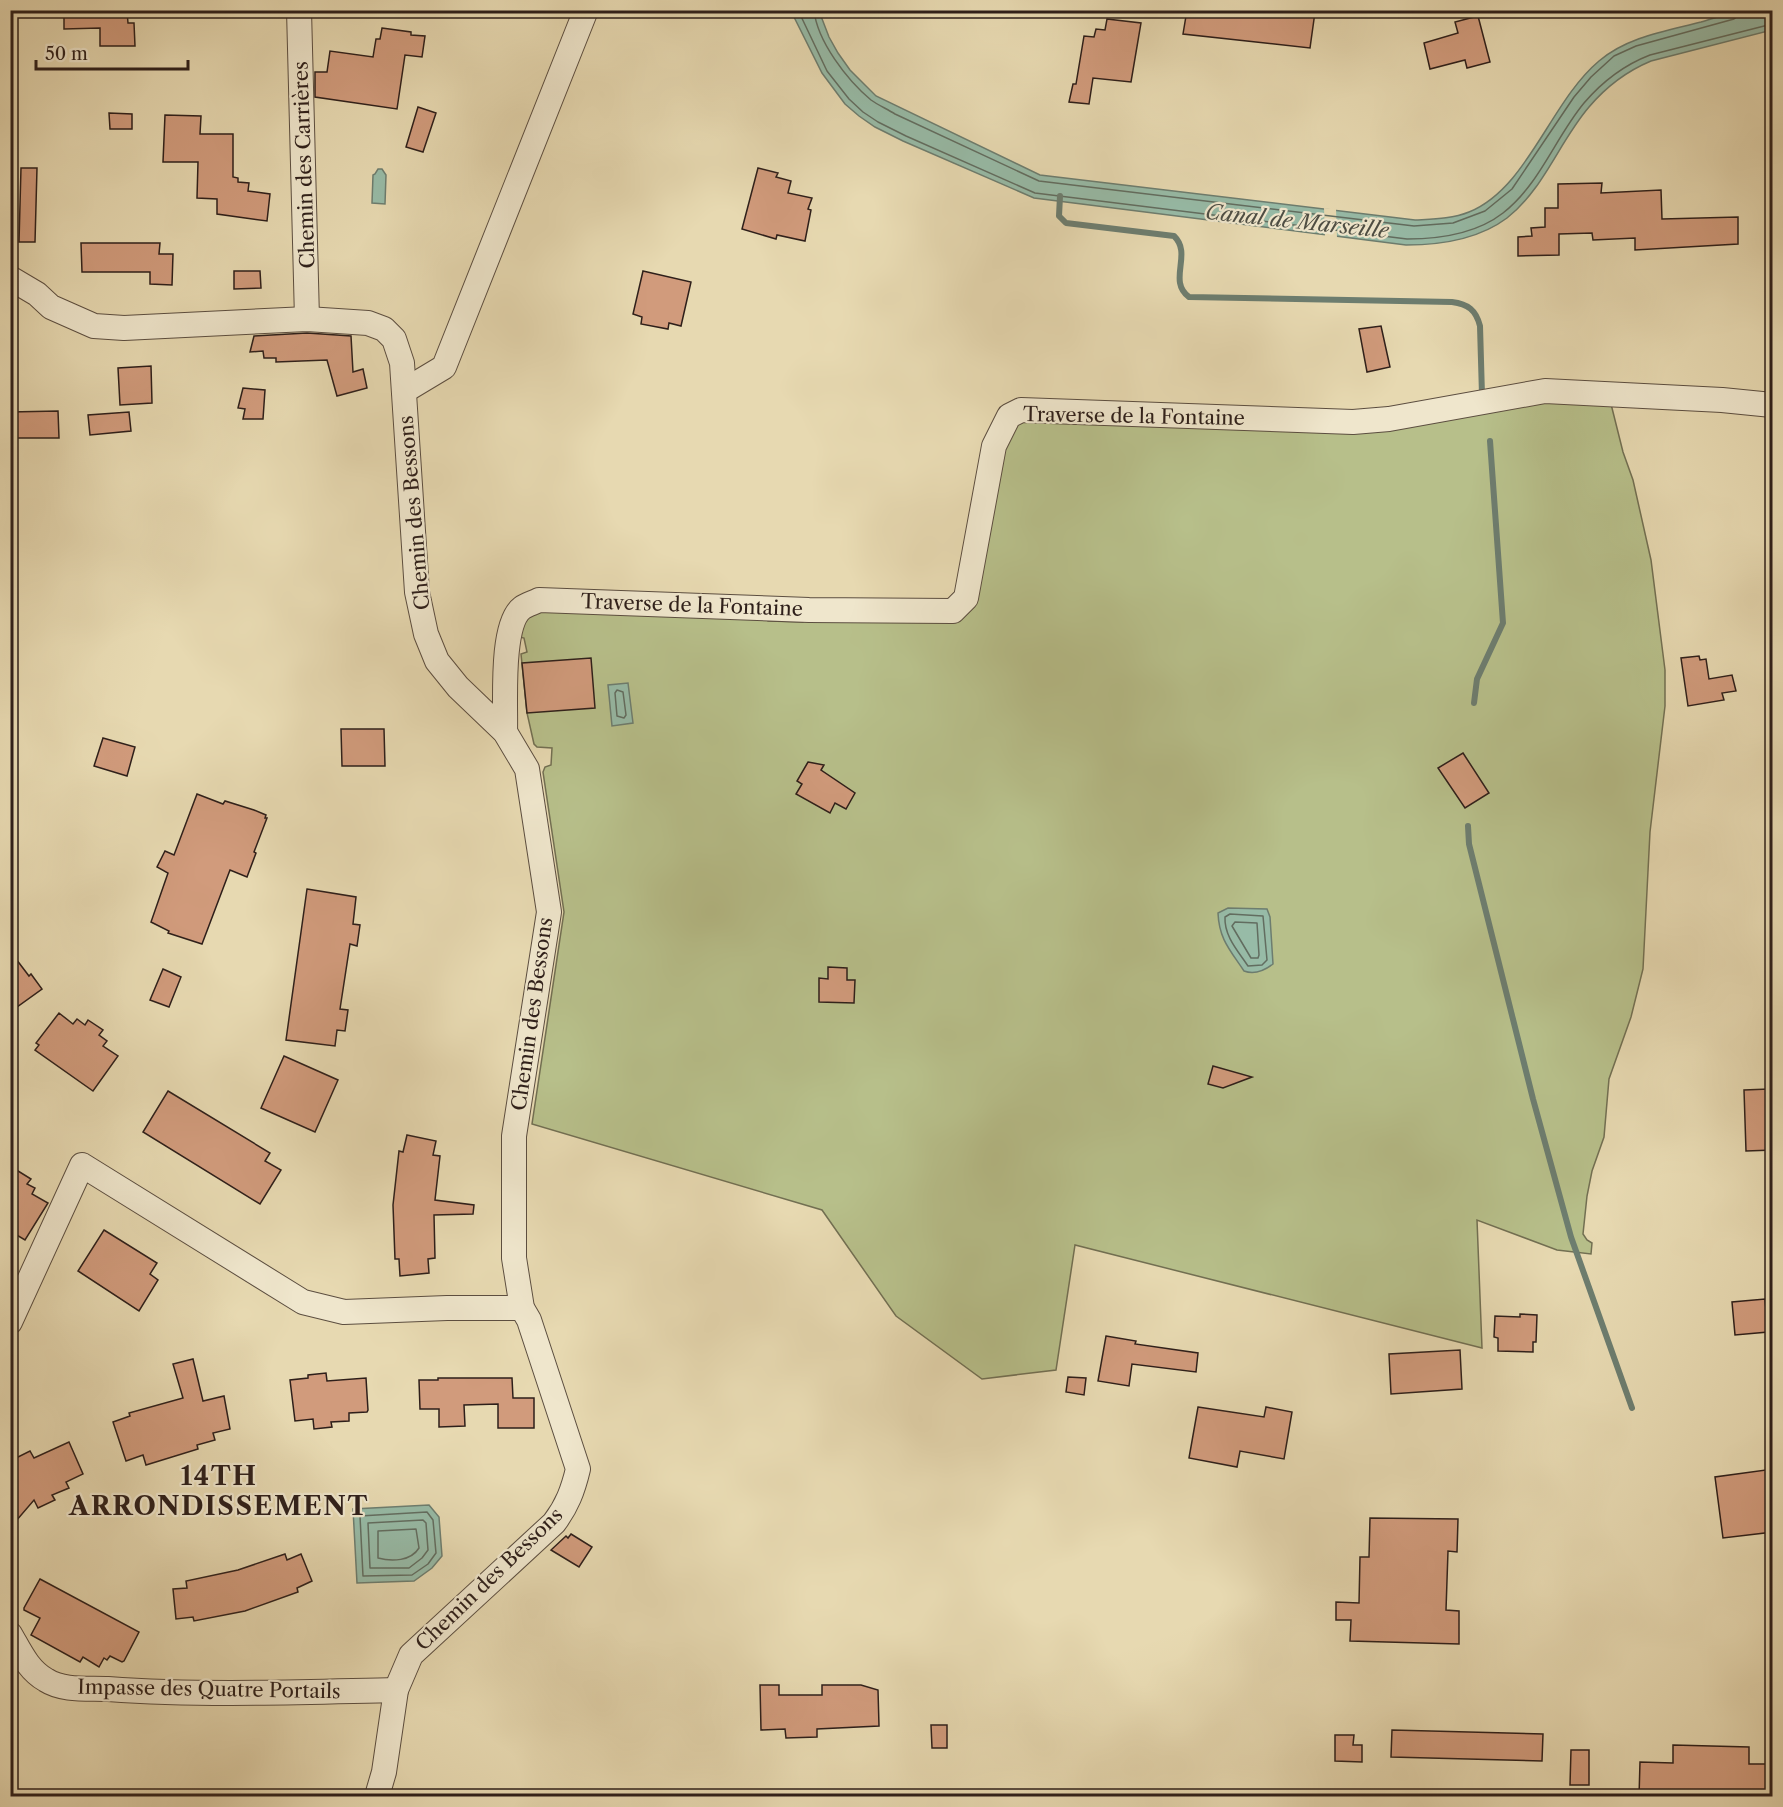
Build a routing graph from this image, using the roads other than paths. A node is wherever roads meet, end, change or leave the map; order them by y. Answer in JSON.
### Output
{"nodes":[{"id":1,"x":299,"y":10,"type":"edge"},
{"id":2,"x":586,"y":10,"type":"edge"},
{"id":3,"x":10,"y":278,"type":"edge"},
{"id":4,"x":307,"y":320,"type":"junction"},
{"id":5,"x":404,"y":391,"type":"junction"},
{"id":6,"x":1773,"y":405,"type":"edge"},
{"id":7,"x":505,"y":732,"type":"junction"},
{"id":8,"x":522,"y":1308,"type":"junction"},
{"id":9,"x":10,"y":1322,"type":"edge"},
{"id":10,"x":10,"y":1634,"type":"edge"},
{"id":11,"x":396,"y":1690,"type":"junction"},
{"id":12,"x":377,"y":1797,"type":"edge"}],
"edges":[{"from":1,"to":4,"type":"street","name":"Chemin des Carrières"},
{"from":2,"to":5,"type":"street"},
{"from":3,"to":4,"type":"street","name":"Chemin des Bessons"},
{"from":4,"to":5,"type":"street","name":"Chemin des Bessons"},
{"from":5,"to":7,"type":"street","name":"Chemin des Bessons"},
{"from":6,"to":7,"type":"street","name":"Traverse de la Fontaine"},
{"from":7,"to":8,"type":"street","name":"Chemin des Bessons"},
{"from":8,"to":9,"type":"street"},
{"from":8,"to":11,"type":"street","name":"Chemin des Bessons"},
{"from":10,"to":11,"type":"street","name":"Impasse des Quatre Portails"},
{"from":11,"to":12,"type":"street","name":"Chemin des Bessons"}]}
